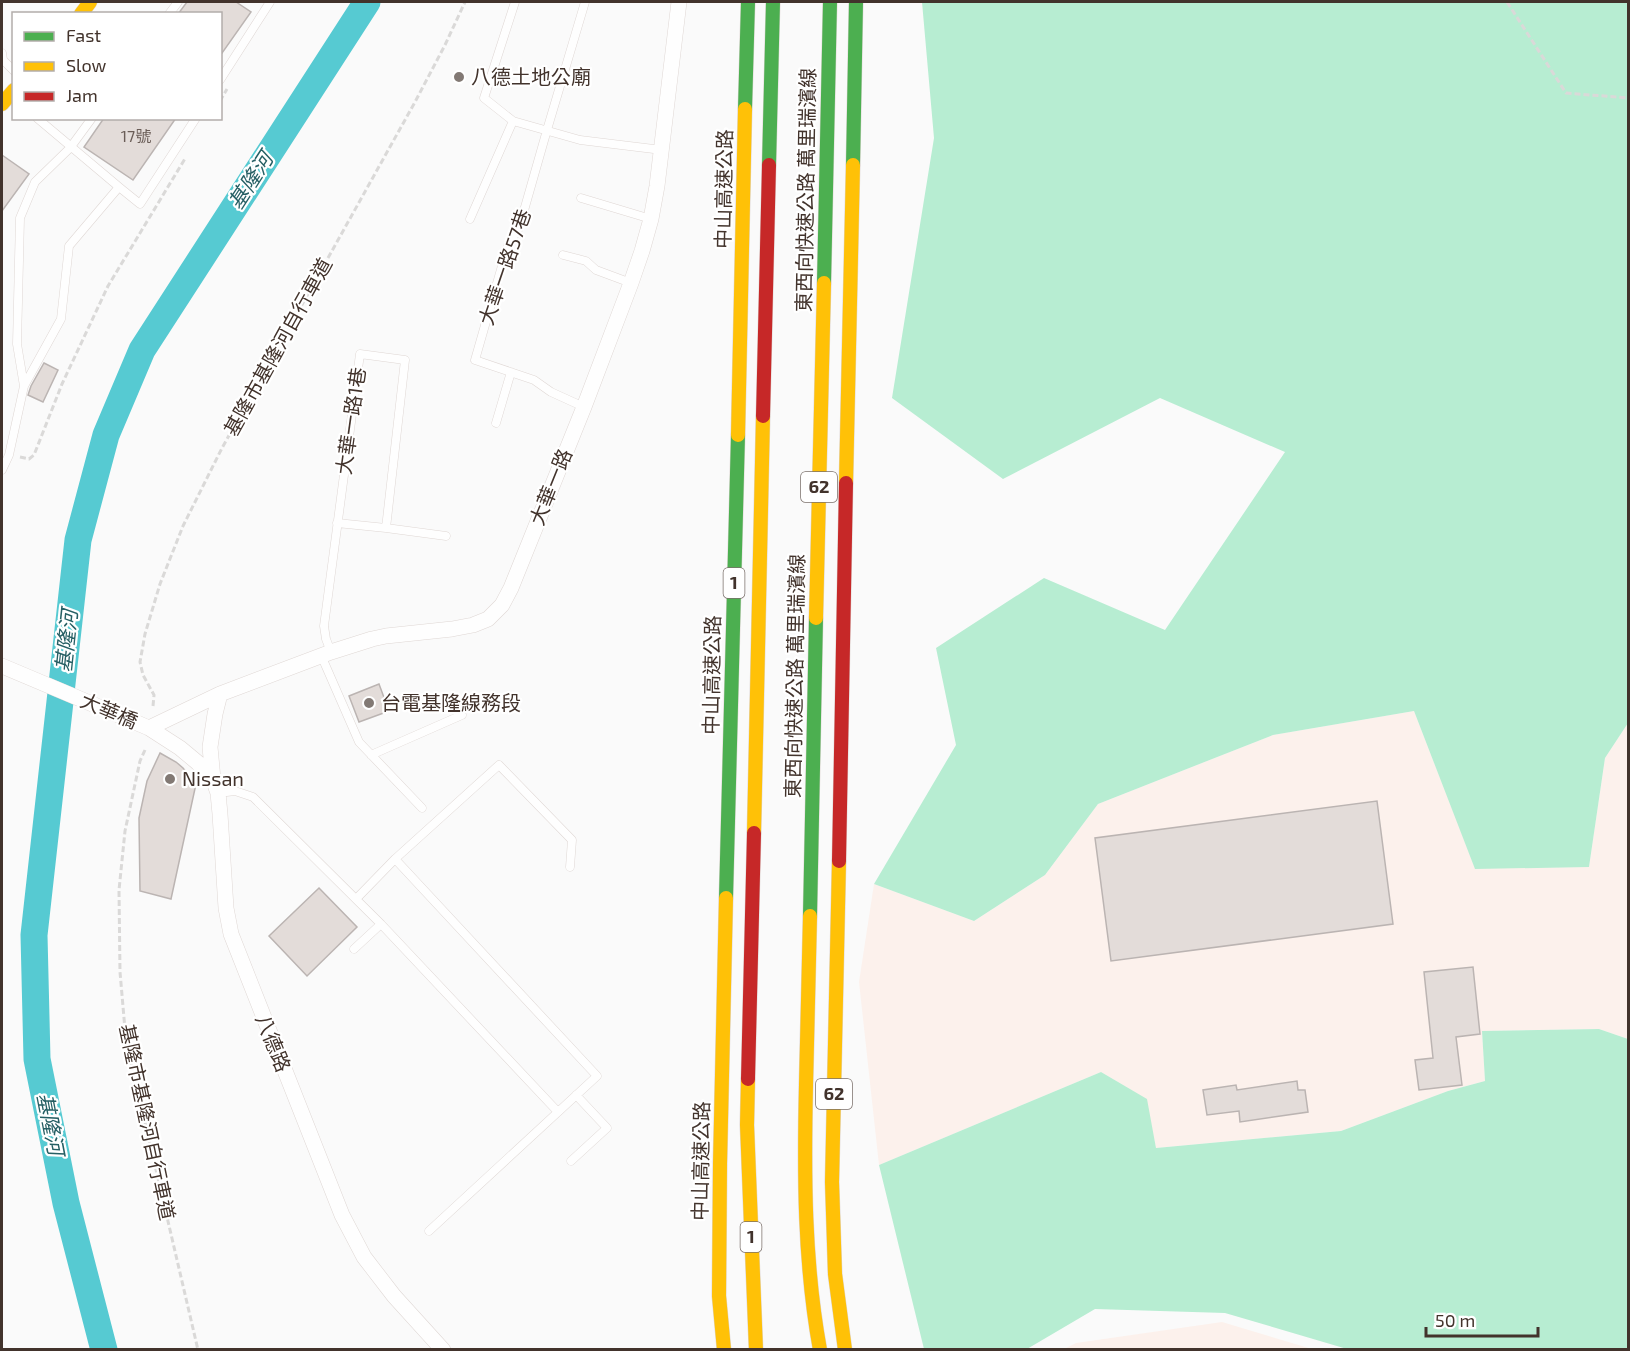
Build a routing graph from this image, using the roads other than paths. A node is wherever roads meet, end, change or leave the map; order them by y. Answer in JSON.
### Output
{"nodes":[{"id":1,"x":270,"y":2,"type":"edge"},
{"id":2,"x":515,"y":2,"type":"edge"},
{"id":3,"x":585,"y":2,"type":"edge"},
{"id":4,"x":679,"y":2,"type":"edge"},
{"id":5,"x":748,"y":2,"type":"edge"},
{"id":6,"x":773,"y":2,"type":"edge"},
{"id":7,"x":830,"y":2,"type":"edge"},
{"id":8,"x":855,"y":2,"type":"edge"},
{"id":9,"x":2,"y":53,"type":"edge"},
{"id":10,"x":12,"y":69,"type":"edge"},
{"id":11,"x":222,"y":77,"type":"edge"},
{"id":12,"x":39,"y":120,"type":"edge"},
{"id":13,"x":91,"y":120,"type":"edge"},
{"id":14,"x":195,"y":120,"type":"edge"},
{"id":15,"x":513,"y":121,"type":"junction"},
{"id":16,"x":547,"y":130,"type":"junction"},
{"id":17,"x":70,"y":148,"type":"junction"},
{"id":18,"x":662,"y":150,"type":"junction"},
{"id":19,"x":119,"y":187,"type":"junction"},
{"id":20,"x":581,"y":198,"type":"dead end"},
{"id":21,"x":470,"y":219,"type":"dead end"},
{"id":22,"x":651,"y":219,"type":"junction"},
{"id":23,"x":563,"y":255,"type":"dead end"},
{"id":24,"x":631,"y":283,"type":"junction"},
{"id":25,"x":511,"y":372,"type":"junction"},
{"id":26,"x":24,"y":386,"type":"junction"},
{"id":27,"x":584,"y":407,"type":"junction"},
{"id":28,"x":495,"y":423,"type":"dead end"},
{"id":29,"x":2,"y":470,"type":"edge"},
{"id":30,"x":337,"y":523,"type":"junction"},
{"id":31,"x":386,"y":528,"type":"junction"},
{"id":32,"x":446,"y":536,"type":"dead end"},
{"id":33,"x":327,"y":654,"type":"junction"},
{"id":34,"x":2,"y":666,"type":"edge"},
{"id":35,"x":220,"y":694,"type":"junction"},
{"id":36,"x":462,"y":715,"type":"dead end"},
{"id":37,"x":149,"y":728,"type":"junction"},
{"id":38,"x":371,"y":755,"type":"junction"},
{"id":39,"x":215,"y":786,"type":"junction"},
{"id":40,"x":422,"y":808,"type":"dead end"},
{"id":41,"x":395,"y":859,"type":"junction"},
{"id":42,"x":570,"y":867,"type":"dead end"},
{"id":43,"x":357,"y":899,"type":"junction"},
{"id":44,"x":381,"y":924,"type":"junction"},
{"id":45,"x":354,"y":949,"type":"dead end"},
{"id":46,"x":576,"y":1095,"type":"junction"},
{"id":47,"x":558,"y":1112,"type":"junction"},
{"id":48,"x":747,"y":1125,"type":"junction"},
{"id":49,"x":571,"y":1161,"type":"dead end"},
{"id":50,"x":720,"y":1164,"type":"junction"},
{"id":51,"x":429,"y":1230,"type":"dead end"},
{"id":52,"x":706,"y":1303,"type":"dead end"},
{"id":53,"x":769,"y":1327,"type":"dead end"},
{"id":54,"x":443,"y":1350,"type":"edge"},
{"id":55,"x":723,"y":1350,"type":"edge"},
{"id":56,"x":756,"y":1350,"type":"edge"},
{"id":57,"x":820,"y":1350,"type":"edge"},
{"id":58,"x":845,"y":1350,"type":"edge"}],
"edges":[{"from":1,"to":11,"type":"lane"},
{"from":2,"to":15,"type":"lane"},
{"from":3,"to":16,"type":"lane"},
{"from":4,"to":18,"type":"street","name":"大華一路"},
{"from":5,"to":50,"type":"main road","name":"中山高速公路","number":"1"},
{"from":6,"to":48,"type":"main road","number":"1"},
{"from":7,"to":57,"type":"main road","name":"東西向快速公路 萬里瑞濱線","number":"62"},
{"from":8,"to":58,"type":"main road","number":"62"},
{"from":9,"to":10,"type":"lane"},
{"from":12,"to":17,"type":"lane"},
{"from":13,"to":17,"type":"lane"},
{"from":14,"to":19,"type":"lane"},
{"from":15,"to":16,"type":"lane"},
{"from":15,"to":21,"type":"lane"},
{"from":16,"to":18,"type":"lane"},
{"from":16,"to":25,"type":"lane","name":"大華一路57巷"},
{"from":17,"to":19,"type":"lane"},
{"from":17,"to":26,"type":"lane"},
{"from":18,"to":22,"type":"street","name":"大華一路"},
{"from":19,"to":26,"type":"lane"},
{"from":20,"to":22,"type":"lane"},
{"from":22,"to":24,"type":"street","name":"大華一路"},
{"from":23,"to":24,"type":"lane"},
{"from":24,"to":27,"type":"street","name":"大華一路"},
{"from":25,"to":27,"type":"lane","name":"大華一路57巷"},
{"from":25,"to":28,"type":"lane"},
{"from":26,"to":29,"type":"lane"},
{"from":27,"to":33,"type":"street","name":"大華一路"},
{"from":30,"to":31,"type":"lane"},
{"from":30,"to":31,"type":"lane","name":"大華一路1巷"},
{"from":30,"to":33,"type":"lane","name":"大華一路1巷"},
{"from":31,"to":32,"type":"lane"},
{"from":33,"to":35,"type":"street","name":"大華一路"},
{"from":33,"to":38,"type":"lane","name":"大華一路1巷"},
{"from":34,"to":37,"type":"street","name":"大華橋"},
{"from":35,"to":37,"type":"street","name":"大華一路"},
{"from":35,"to":39,"type":"street","name":"八德路"},
{"from":36,"to":38,"type":"lane"},
{"from":37,"to":39,"type":"street"},
{"from":38,"to":40,"type":"lane","name":"大華一路1巷"},
{"from":39,"to":43,"type":"lane"},
{"from":39,"to":54,"type":"street","name":"八德路"},
{"from":41,"to":42,"type":"lane"},
{"from":41,"to":43,"type":"lane"},
{"from":41,"to":46,"type":"lane"},
{"from":43,"to":44,"type":"lane"},
{"from":44,"to":45,"type":"lane"},
{"from":44,"to":47,"type":"lane"},
{"from":46,"to":47,"type":"lane"},
{"from":46,"to":49,"type":"lane"},
{"from":47,"to":51,"type":"lane"},
{"from":48,"to":53,"type":"main road"},
{"from":48,"to":56,"type":"main road","number":"1"},
{"from":50,"to":52,"type":"main road"},
{"from":50,"to":55,"type":"main road","name":"中山高速公路","number":"1"}]}
